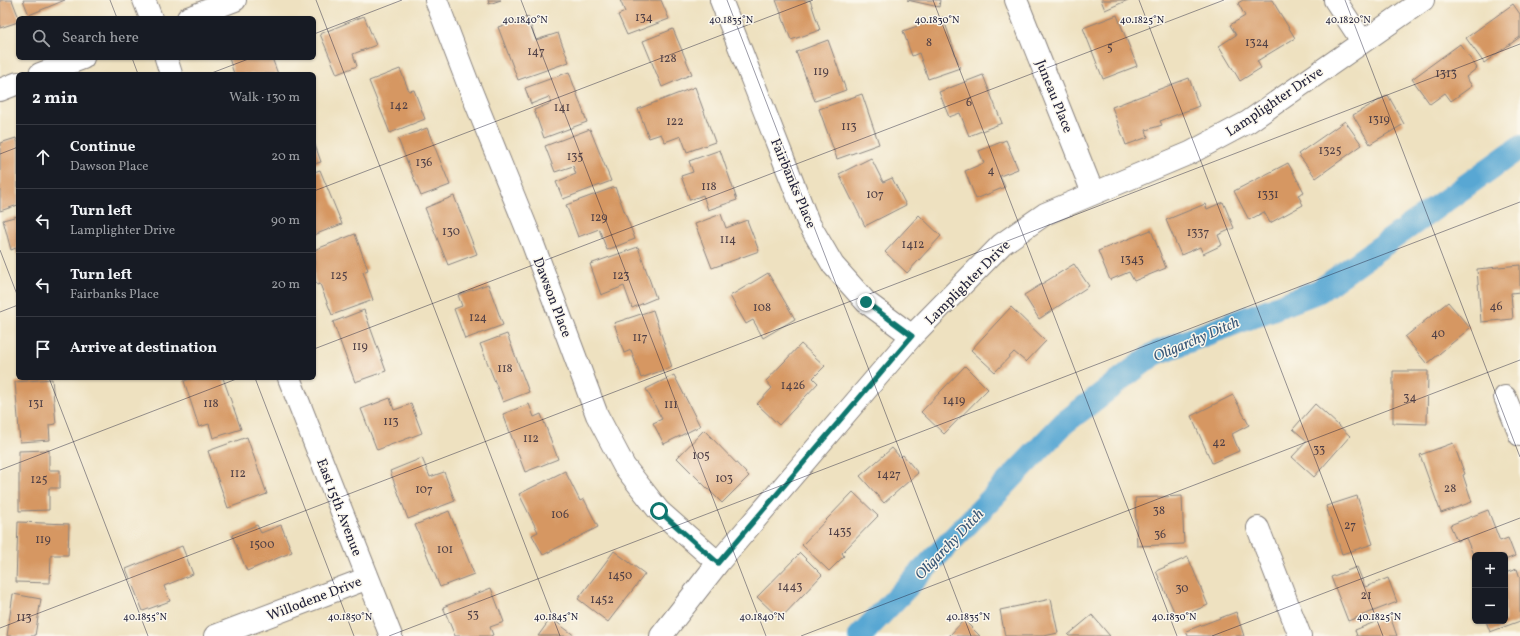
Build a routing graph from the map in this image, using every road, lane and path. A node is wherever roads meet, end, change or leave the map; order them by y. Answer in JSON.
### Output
{"nodes":[{"id":1,"x":144,"y":0,"type":"edge"},
{"id":2,"x":234,"y":0,"type":"edge"},
{"id":3,"x":436,"y":0,"type":"edge"},
{"id":4,"x":721,"y":0,"type":"edge"},
{"id":5,"x":1016,"y":0,"type":"edge"},
{"id":6,"x":1335,"y":0,"type":"edge"},
{"id":7,"x":1423,"y":0,"type":"edge"},
{"id":8,"x":149,"y":16,"type":"edge"},
{"id":9,"x":193,"y":16,"type":"edge"},
{"id":10,"x":1362,"y":41,"type":"junction"},
{"id":11,"x":78,"y":60,"type":"edge"},
{"id":12,"x":167,"y":60,"type":"edge"},
{"id":13,"x":45,"y":72,"type":"edge"},
{"id":14,"x":170,"y":72,"type":"edge"},
{"id":15,"x":16,"y":84,"type":"edge"},
{"id":16,"x":0,"y":90,"type":"edge"},
{"id":17,"x":1093,"y":193,"type":"junction"},
{"id":18,"x":912,"y":336,"type":"junction"},
{"id":19,"x":290,"y":380,"type":"edge"},
{"id":20,"x":1505,"y":397,"type":"dead end"},
{"id":21,"x":1520,"y":435,"type":"edge"},
{"id":22,"x":1258,"y":528,"type":"dead end"},
{"id":23,"x":718,"y":563,"type":"junction"},
{"id":24,"x":368,"y":578,"type":"junction"},
{"id":25,"x":215,"y":636,"type":"edge"},
{"id":26,"x":391,"y":636,"type":"edge"},
{"id":27,"x":661,"y":636,"type":"edge"},
{"id":28,"x":1300,"y":636,"type":"edge"}],
"edges":[{"from":1,"to":8,"type":"street"},
{"from":2,"to":9,"type":"street"},
{"from":3,"to":23,"type":"street","name":"Dawson Place"},
{"from":4,"to":18,"type":"street","name":"Fairbanks Place"},
{"from":5,"to":17,"type":"street","name":"Juneau Place"},
{"from":6,"to":10,"type":"street"},
{"from":7,"to":10,"type":"street","name":"Lamplighter Drive"},
{"from":10,"to":17,"type":"street","name":"Lamplighter Drive"},
{"from":11,"to":13,"type":"street"},
{"from":12,"to":14,"type":"street"},
{"from":15,"to":16,"type":"street"},
{"from":17,"to":18,"type":"street","name":"Lamplighter Drive"},
{"from":18,"to":23,"type":"street","name":"Lamplighter Drive"},
{"from":19,"to":24,"type":"street","name":"East 15th Avenue"},
{"from":20,"to":21,"type":"street"},
{"from":22,"to":28,"type":"street"},
{"from":23,"to":27,"type":"street","name":"Lamplighter Drive"},
{"from":24,"to":25,"type":"street","name":"Willodene Drive"},
{"from":24,"to":26,"type":"street","name":"East 15th Avenue"}]}
